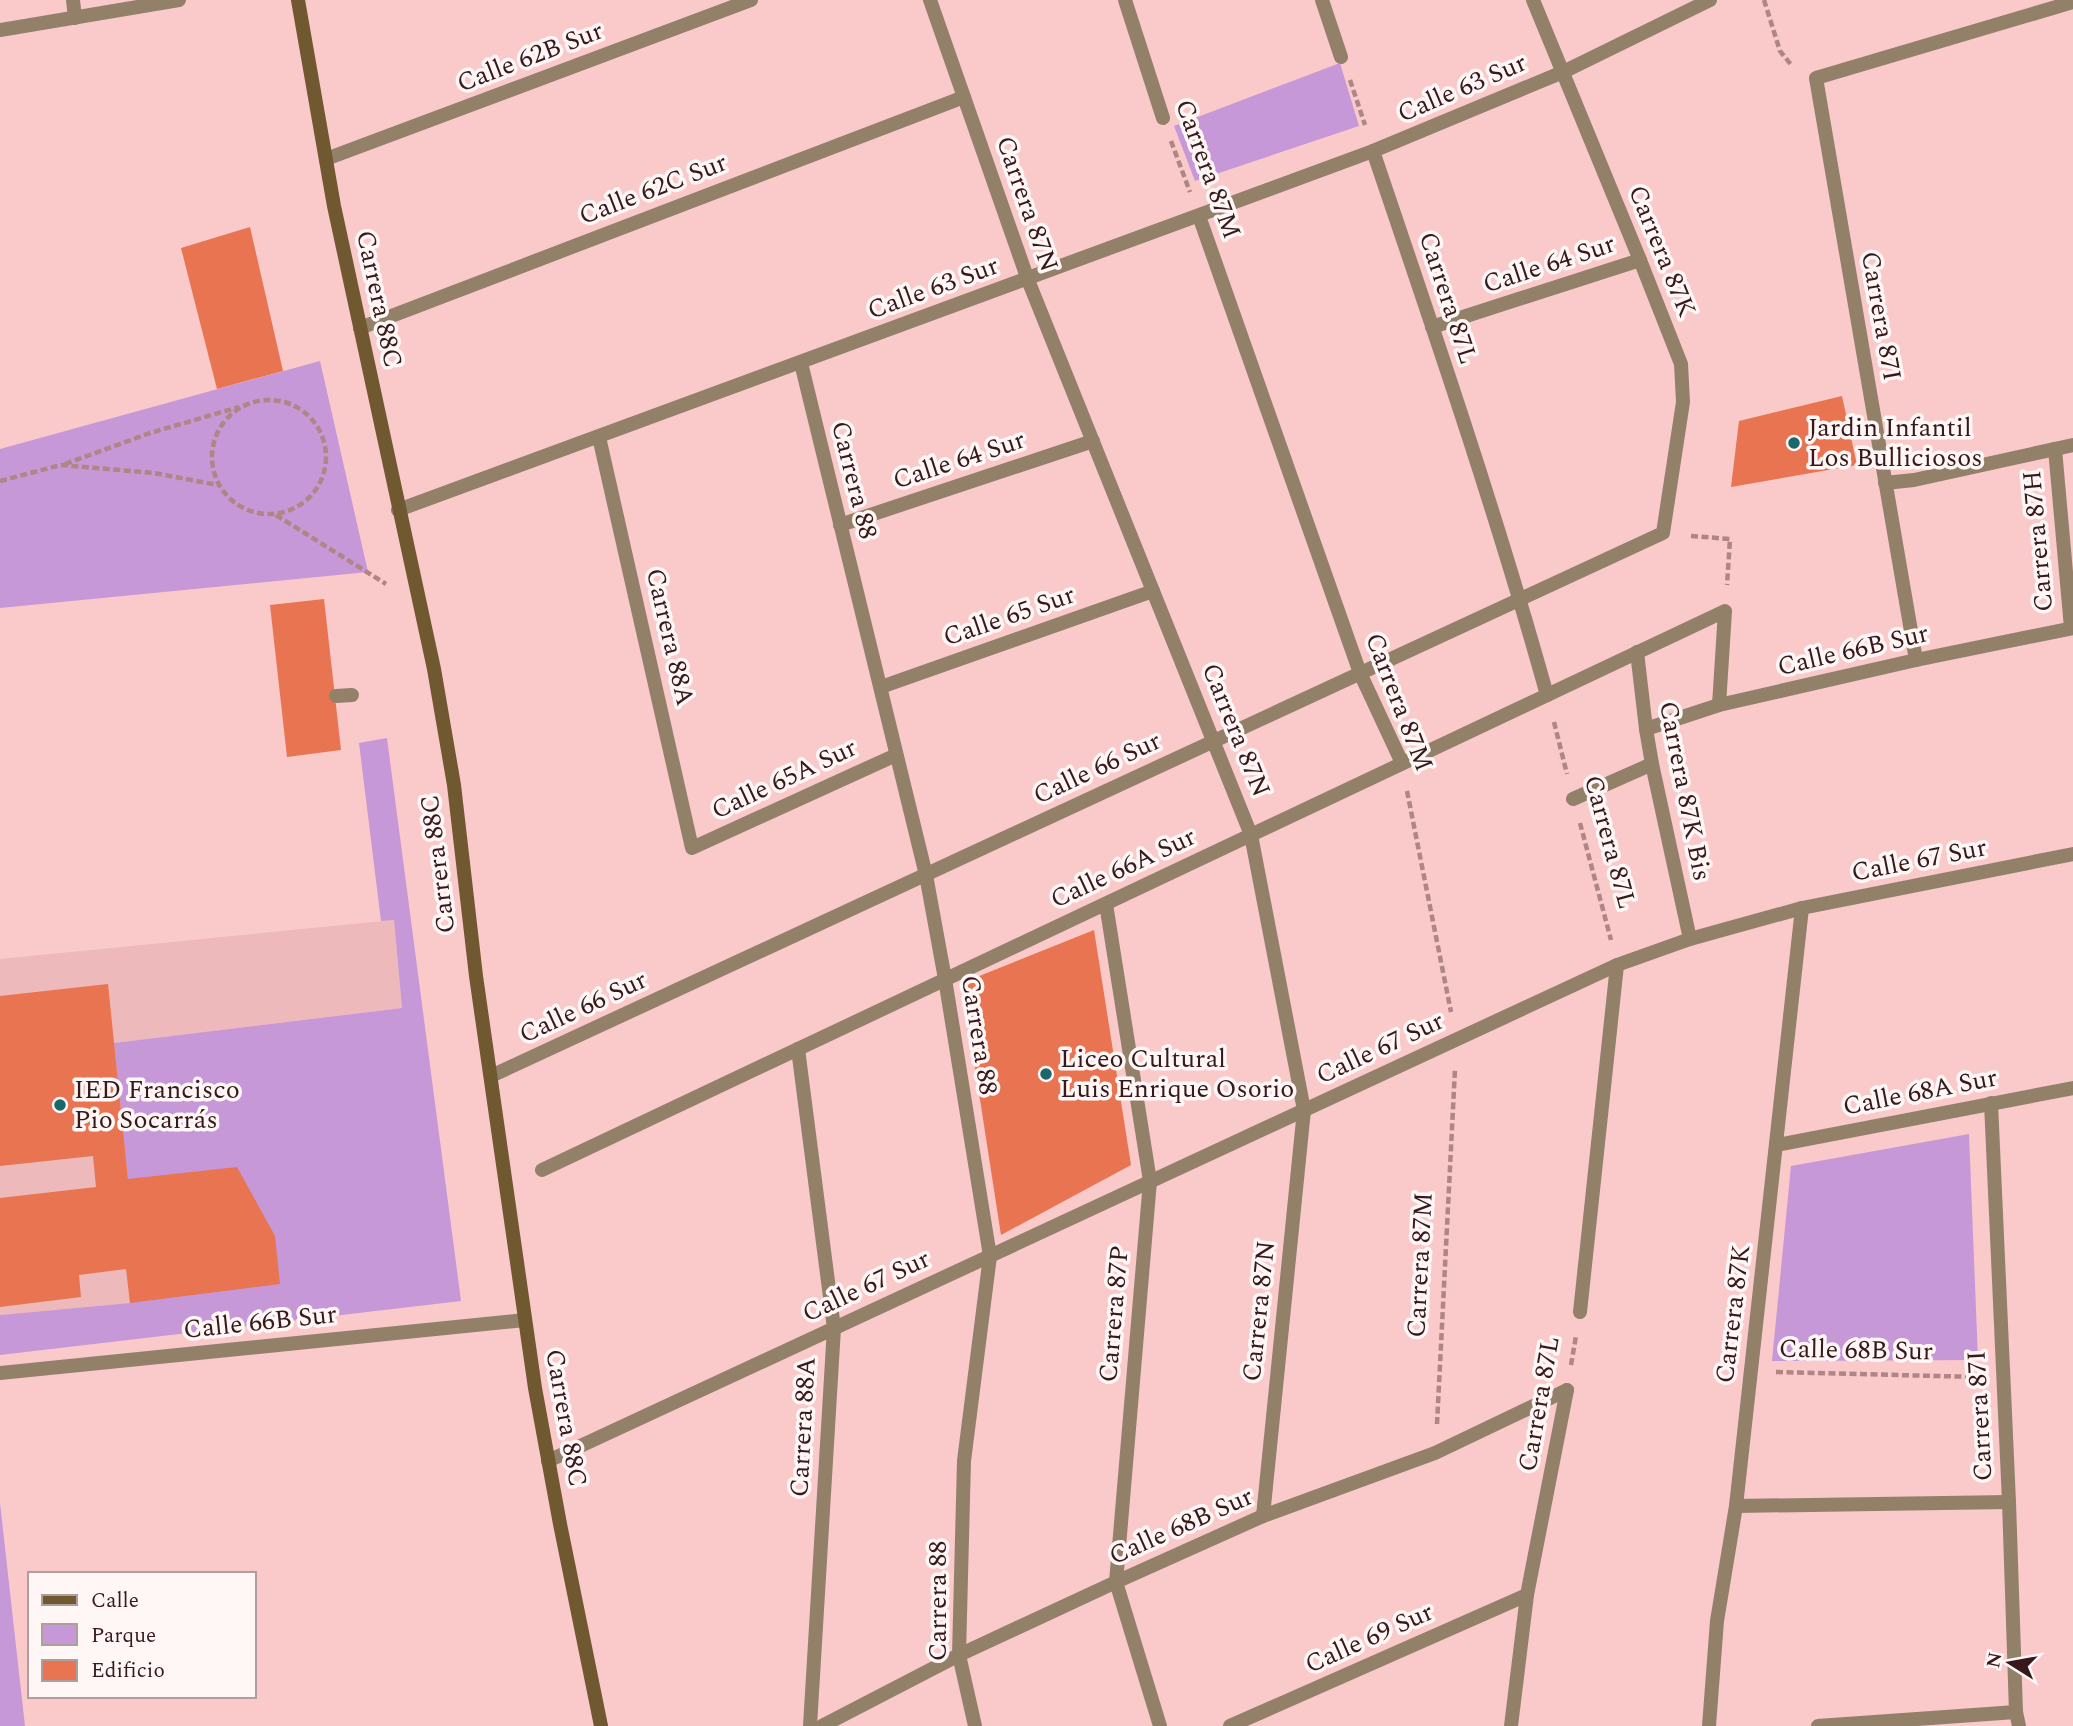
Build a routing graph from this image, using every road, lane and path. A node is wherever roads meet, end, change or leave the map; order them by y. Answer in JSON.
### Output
{"nodes":[{"id":1,"x":73,"y":0,"type":"edge"},
{"id":2,"x":179,"y":0,"type":"edge"},
{"id":3,"x":298,"y":0,"type":"edge"},
{"id":4,"x":751,"y":0,"type":"edge"},
{"id":5,"x":930,"y":0,"type":"edge"},
{"id":6,"x":1125,"y":0,"type":"edge"},
{"id":7,"x":1322,"y":0,"type":"edge"},
{"id":8,"x":1532,"y":0,"type":"edge"},
{"id":9,"x":1710,"y":0,"type":"edge"},
{"id":10,"x":1764,"y":0,"type":"edge"},
{"id":11,"x":2073,"y":2,"type":"edge"},
{"id":12,"x":75,"y":18,"type":"junction"},
{"id":13,"x":0,"y":30,"type":"edge"},
{"id":14,"x":1341,"y":57,"type":"joint"},
{"id":15,"x":1563,"y":72,"type":"junction"},
{"id":16,"x":1816,"y":78,"type":"junction"},
{"id":17,"x":964,"y":97,"type":"junction"},
{"id":18,"x":1163,"y":118,"type":"joint"},
{"id":19,"x":1373,"y":151,"type":"junction"},
{"id":20,"x":326,"y":159,"type":"junction"},
{"id":21,"x":1199,"y":216,"type":"junction"},
{"id":22,"x":1640,"y":260,"type":"junction"},
{"id":23,"x":1028,"y":280,"type":"junction"},
{"id":24,"x":1432,"y":327,"type":"junction"},
{"id":25,"x":360,"y":328,"type":"junction"},
{"id":26,"x":801,"y":363,"type":"junction"},
{"id":27,"x":254,"y":402,"type":"junction"},
{"id":28,"x":599,"y":437,"type":"junction"},
{"id":29,"x":1093,"y":441,"type":"junction"},
{"id":30,"x":2073,"y":445,"type":"edge"},
{"id":31,"x":2055,"y":449,"type":"junction"},
{"id":32,"x":61,"y":465,"type":"junction"},
{"id":33,"x":0,"y":481,"type":"edge"},
{"id":34,"x":1885,"y":483,"type":"junction"},
{"id":35,"x":219,"y":485,"type":"junction"},
{"id":36,"x":398,"y":510,"type":"junction"},
{"id":37,"x":276,"y":515,"type":"junction"},
{"id":38,"x":840,"y":525,"type":"junction"},
{"id":39,"x":1663,"y":533,"type":"junction"},
{"id":40,"x":1153,"y":591,"type":"junction"},
{"id":41,"x":1520,"y":599,"type":"junction"},
{"id":42,"x":419,"y":606,"type":"junction"},
{"id":43,"x":1726,"y":611,"type":"junction"},
{"id":44,"x":2072,"y":628,"type":"edge"},
{"id":45,"x":1637,"y":652,"type":"junction"},
{"id":46,"x":1916,"y":660,"type":"junction"},
{"id":47,"x":1360,"y":673,"type":"junction"},
{"id":48,"x":881,"y":687,"type":"junction"},
{"id":49,"x":352,"y":695,"type":"dead end"},
{"id":50,"x":1547,"y":695,"type":"junction"},
{"id":51,"x":336,"y":696,"type":"dead end"},
{"id":52,"x":1719,"y":705,"type":"junction"},
{"id":53,"x":1646,"y":729,"type":"junction"},
{"id":54,"x":1214,"y":741,"type":"junction"},
{"id":55,"x":896,"y":755,"type":"junction"},
{"id":56,"x":1402,"y":763,"type":"junction"},
{"id":57,"x":1652,"y":764,"type":"junction"},
{"id":58,"x":1573,"y":799,"type":"junction"},
{"id":59,"x":1251,"y":835,"type":"junction"},
{"id":60,"x":692,"y":848,"type":"joint"},
{"id":61,"x":2073,"y":854,"type":"edge"},
{"id":62,"x":926,"y":875,"type":"junction"},
{"id":63,"x":1106,"y":904,"type":"junction"},
{"id":64,"x":1802,"y":908,"type":"junction"},
{"id":65,"x":1690,"y":939,"type":"junction"},
{"id":66,"x":1617,"y":965,"type":"junction"},
{"id":67,"x":945,"y":979,"type":"junction"},
{"id":68,"x":1456,"y":1039,"type":"junction"},
{"id":69,"x":798,"y":1049,"type":"junction"},
{"id":70,"x":491,"y":1076,"type":"junction"},
{"id":71,"x":2073,"y":1087,"type":"edge"},
{"id":72,"x":1991,"y":1103,"type":"junction"},
{"id":73,"x":1304,"y":1110,"type":"junction"},
{"id":74,"x":1777,"y":1144,"type":"junction"},
{"id":75,"x":542,"y":1170,"type":"dead end"},
{"id":76,"x":1150,"y":1181,"type":"junction"},
{"id":77,"x":989,"y":1256,"type":"junction"},
{"id":78,"x":1580,"y":1312,"type":"joint"},
{"id":79,"x":525,"y":1320,"type":"junction"},
{"id":80,"x":834,"y":1328,"type":"junction"},
{"id":81,"x":1751,"y":1372,"type":"junction"},
{"id":82,"x":0,"y":1373,"type":"edge"},
{"id":83,"x":2002,"y":1377,"type":"junction"},
{"id":84,"x":1567,"y":1390,"type":"junction"},
{"id":85,"x":1435,"y":1453,"type":"junction"},
{"id":86,"x":548,"y":1461,"type":"junction"},
{"id":87,"x":2009,"y":1502,"type":"junction"},
{"id":88,"x":1736,"y":1506,"type":"junction"},
{"id":89,"x":1263,"y":1516,"type":"junction"},
{"id":90,"x":1116,"y":1582,"type":"junction"},
{"id":91,"x":1527,"y":1595,"type":"junction"},
{"id":92,"x":959,"y":1655,"type":"junction"},
{"id":93,"x":2017,"y":1719,"type":"edge"},
{"id":94,"x":601,"y":1726,"type":"edge"},
{"id":95,"x":810,"y":1726,"type":"edge"},
{"id":96,"x":822,"y":1726,"type":"edge"},
{"id":97,"x":975,"y":1726,"type":"edge"},
{"id":98,"x":1160,"y":1726,"type":"edge"},
{"id":99,"x":1230,"y":1726,"type":"edge"},
{"id":100,"x":1511,"y":1726,"type":"edge"},
{"id":101,"x":1709,"y":1726,"type":"edge"},
{"id":102,"x":1818,"y":1726,"type":"edge"}],
"edges":[{"from":1,"to":12,"type":"street"},
{"from":2,"to":12,"type":"street"},
{"from":3,"to":20,"type":"street","name":"Carrera 88C"},
{"from":4,"to":20,"type":"street","name":"Calle 62B Sur"},
{"from":5,"to":17,"type":"street","name":"Carrera 87N"},
{"from":6,"to":18,"type":"street","name":"Carrera 87M"},
{"from":7,"to":14,"type":"street"},
{"from":8,"to":15,"type":"street","name":"Carrera 87K"},
{"from":9,"to":15,"type":"street","name":"Calle 63 Sur"},
{"from":10,"to":16,"type":"path"},
{"from":11,"to":16,"type":"street"},
{"from":12,"to":13,"type":"street"},
{"from":14,"to":19,"type":"path"},
{"from":15,"to":19,"type":"street","name":"Calle 63 Sur"},
{"from":15,"to":22,"type":"street","name":"Carrera 87K"},
{"from":16,"to":34,"type":"street","name":"Carrera 87I"},
{"from":17,"to":23,"type":"street","name":"Carrera 87N"},
{"from":17,"to":25,"type":"street","name":"Calle 62C Sur"},
{"from":18,"to":21,"type":"path","name":"Carrera 87M"},
{"from":19,"to":21,"type":"street","name":"Calle 63 Sur"},
{"from":19,"to":24,"type":"street","name":"Carrera 87L"},
{"from":20,"to":25,"type":"street","name":"Carrera 88C"},
{"from":21,"to":23,"type":"street","name":"Calle 63 Sur"},
{"from":21,"to":47,"type":"street","name":"Carrera 87M"},
{"from":22,"to":24,"type":"street","name":"Calle 64 Sur"},
{"from":22,"to":39,"type":"street","name":"Carrera 87K"},
{"from":23,"to":26,"type":"street","name":"Calle 63 Sur"},
{"from":23,"to":29,"type":"street","name":"Carrera 87N"},
{"from":24,"to":41,"type":"street","name":"Carrera 87L"},
{"from":25,"to":36,"type":"street","name":"Carrera 88C"},
{"from":26,"to":28,"type":"street","name":"Calle 63 Sur"},
{"from":26,"to":38,"type":"street","name":"Carrera 88"},
{"from":27,"to":32,"type":"path"},
{"from":27,"to":35,"type":"path"},
{"from":27,"to":37,"type":"path"},
{"from":28,"to":36,"type":"street","name":"Calle 63 Sur"},
{"from":28,"to":60,"type":"street","name":"Carrera 88A"},
{"from":29,"to":38,"type":"street","name":"Calle 64 Sur"},
{"from":29,"to":40,"type":"street","name":"Carrera 87N"},
{"from":30,"to":31,"type":"street"},
{"from":31,"to":34,"type":"street"},
{"from":31,"to":44,"type":"street","name":"Carrera 87H"},
{"from":32,"to":33,"type":"path"},
{"from":32,"to":35,"type":"path"},
{"from":34,"to":46,"type":"street","name":"Carrera 87I"},
{"from":35,"to":37,"type":"path"},
{"from":36,"to":42,"type":"street","name":"Carrera 88C"},
{"from":37,"to":42,"type":"path"},
{"from":38,"to":48,"type":"street","name":"Carrera 88"},
{"from":39,"to":41,"type":"street","name":"Calle 66 Sur"},
{"from":39,"to":43,"type":"path"},
{"from":40,"to":48,"type":"street","name":"Calle 65 Sur"},
{"from":40,"to":54,"type":"street","name":"Carrera 87N"},
{"from":41,"to":47,"type":"street","name":"Calle 66 Sur"},
{"from":41,"to":50,"type":"street","name":"Carrera 87L"},
{"from":42,"to":70,"type":"street","name":"Carrera 88C"},
{"from":43,"to":45,"type":"street","name":"Calle 66A Sur"},
{"from":43,"to":52,"type":"street"},
{"from":44,"to":46,"type":"street","name":"Calle 66B Sur"},
{"from":45,"to":50,"type":"street","name":"Calle 66A Sur"},
{"from":45,"to":53,"type":"street","name":"Carrera 87K Bis"},
{"from":46,"to":52,"type":"street","name":"Calle 66B Sur"},
{"from":47,"to":54,"type":"street","name":"Calle 66 Sur"},
{"from":47,"to":56,"type":"street","name":"Carrera 87M"},
{"from":48,"to":55,"type":"street","name":"Carrera 88"},
{"from":49,"to":51,"type":"street"},
{"from":50,"to":56,"type":"street","name":"Calle 66A Sur"},
{"from":50,"to":58,"type":"path","name":"Carrera 87L"},
{"from":52,"to":53,"type":"street","name":"Calle 66B Sur"},
{"from":53,"to":57,"type":"street","name":"Carrera 87K Bis"},
{"from":54,"to":59,"type":"street","name":"Carrera 87N"},
{"from":54,"to":62,"type":"street","name":"Calle 66 Sur"},
{"from":55,"to":60,"type":"street","name":"Calle 65A Sur"},
{"from":55,"to":62,"type":"street","name":"Carrera 88"},
{"from":56,"to":59,"type":"street","name":"Calle 66A Sur"},
{"from":56,"to":68,"type":"path","name":"Carrera 87M"},
{"from":57,"to":58,"type":"street"},
{"from":57,"to":65,"type":"street","name":"Carrera 87K Bis"},
{"from":58,"to":66,"type":"path","name":"Carrera 87L"},
{"from":59,"to":63,"type":"street","name":"Calle 66A Sur"},
{"from":59,"to":73,"type":"street","name":"Carrera 87N"},
{"from":61,"to":64,"type":"street","name":"Calle 67 Sur"},
{"from":62,"to":67,"type":"street","name":"Carrera 88"},
{"from":62,"to":70,"type":"street","name":"Calle 66 Sur"},
{"from":63,"to":67,"type":"street","name":"Calle 66A Sur"},
{"from":63,"to":76,"type":"street","name":"Carrera 87P"},
{"from":64,"to":65,"type":"street","name":"Calle 67 Sur"},
{"from":64,"to":74,"type":"street","name":"Carrera 87K"},
{"from":65,"to":66,"type":"street","name":"Calle 67 Sur"},
{"from":66,"to":68,"type":"street","name":"Calle 67 Sur"},
{"from":66,"to":78,"type":"street","name":"Carrera 87L"},
{"from":67,"to":69,"type":"street","name":"Calle 66A Sur"},
{"from":67,"to":77,"type":"street","name":"Carrera 88"},
{"from":68,"to":73,"type":"street","name":"Calle 67 Sur"},
{"from":68,"to":85,"type":"path","name":"Carrera 87M"},
{"from":69,"to":75,"type":"street","name":"Calle 66A Sur"},
{"from":69,"to":80,"type":"street","name":"Carrera 88A"},
{"from":70,"to":79,"type":"street","name":"Carrera 88C"},
{"from":71,"to":72,"type":"street","name":"Calle 68A Sur"},
{"from":72,"to":74,"type":"street","name":"Calle 68A Sur"},
{"from":72,"to":83,"type":"street","name":"Carrera 87I"},
{"from":73,"to":76,"type":"street","name":"Calle 67 Sur"},
{"from":73,"to":89,"type":"street","name":"Carrera 87N"},
{"from":74,"to":81,"type":"street","name":"Carrera 87K"},
{"from":76,"to":77,"type":"street","name":"Calle 67 Sur"},
{"from":76,"to":90,"type":"street","name":"Carrera 87P"},
{"from":77,"to":80,"type":"street","name":"Calle 67 Sur"},
{"from":77,"to":92,"type":"street","name":"Carrera 88"},
{"from":78,"to":84,"type":"path","name":"Carrera 87L"},
{"from":79,"to":82,"type":"street","name":"Calle 66B Sur"},
{"from":79,"to":86,"type":"street","name":"Carrera 88C"},
{"from":80,"to":86,"type":"street","name":"Calle 67 Sur"},
{"from":80,"to":95,"type":"street","name":"Carrera 88A"},
{"from":81,"to":83,"type":"path","name":"Calle 68B Sur"},
{"from":81,"to":88,"type":"street","name":"Carrera 87K"},
{"from":83,"to":87,"type":"street","name":"Carrera 87I"},
{"from":84,"to":85,"type":"street","name":"Calle 68B Sur"},
{"from":84,"to":91,"type":"street","name":"Carrera 87L"},
{"from":85,"to":89,"type":"street","name":"Calle 68B Sur"},
{"from":86,"to":94,"type":"street","name":"Carrera 88C"},
{"from":87,"to":88,"type":"street"},
{"from":87,"to":93,"type":"street","name":"Carrera 87I"},
{"from":88,"to":101,"type":"street","name":"Carrera 87K"},
{"from":89,"to":90,"type":"street","name":"Calle 68B Sur"},
{"from":90,"to":92,"type":"street","name":"Calle 68B Sur"},
{"from":90,"to":98,"type":"street","name":"Carrera 87P"},
{"from":91,"to":99,"type":"street","name":"Calle 69 Sur"},
{"from":91,"to":100,"type":"street","name":"Carrera 87L"},
{"from":92,"to":96,"type":"street","name":"Calle 68B Sur"},
{"from":92,"to":97,"type":"street","name":"Carrera 88"},
{"from":93,"to":102,"type":"street"}]}
